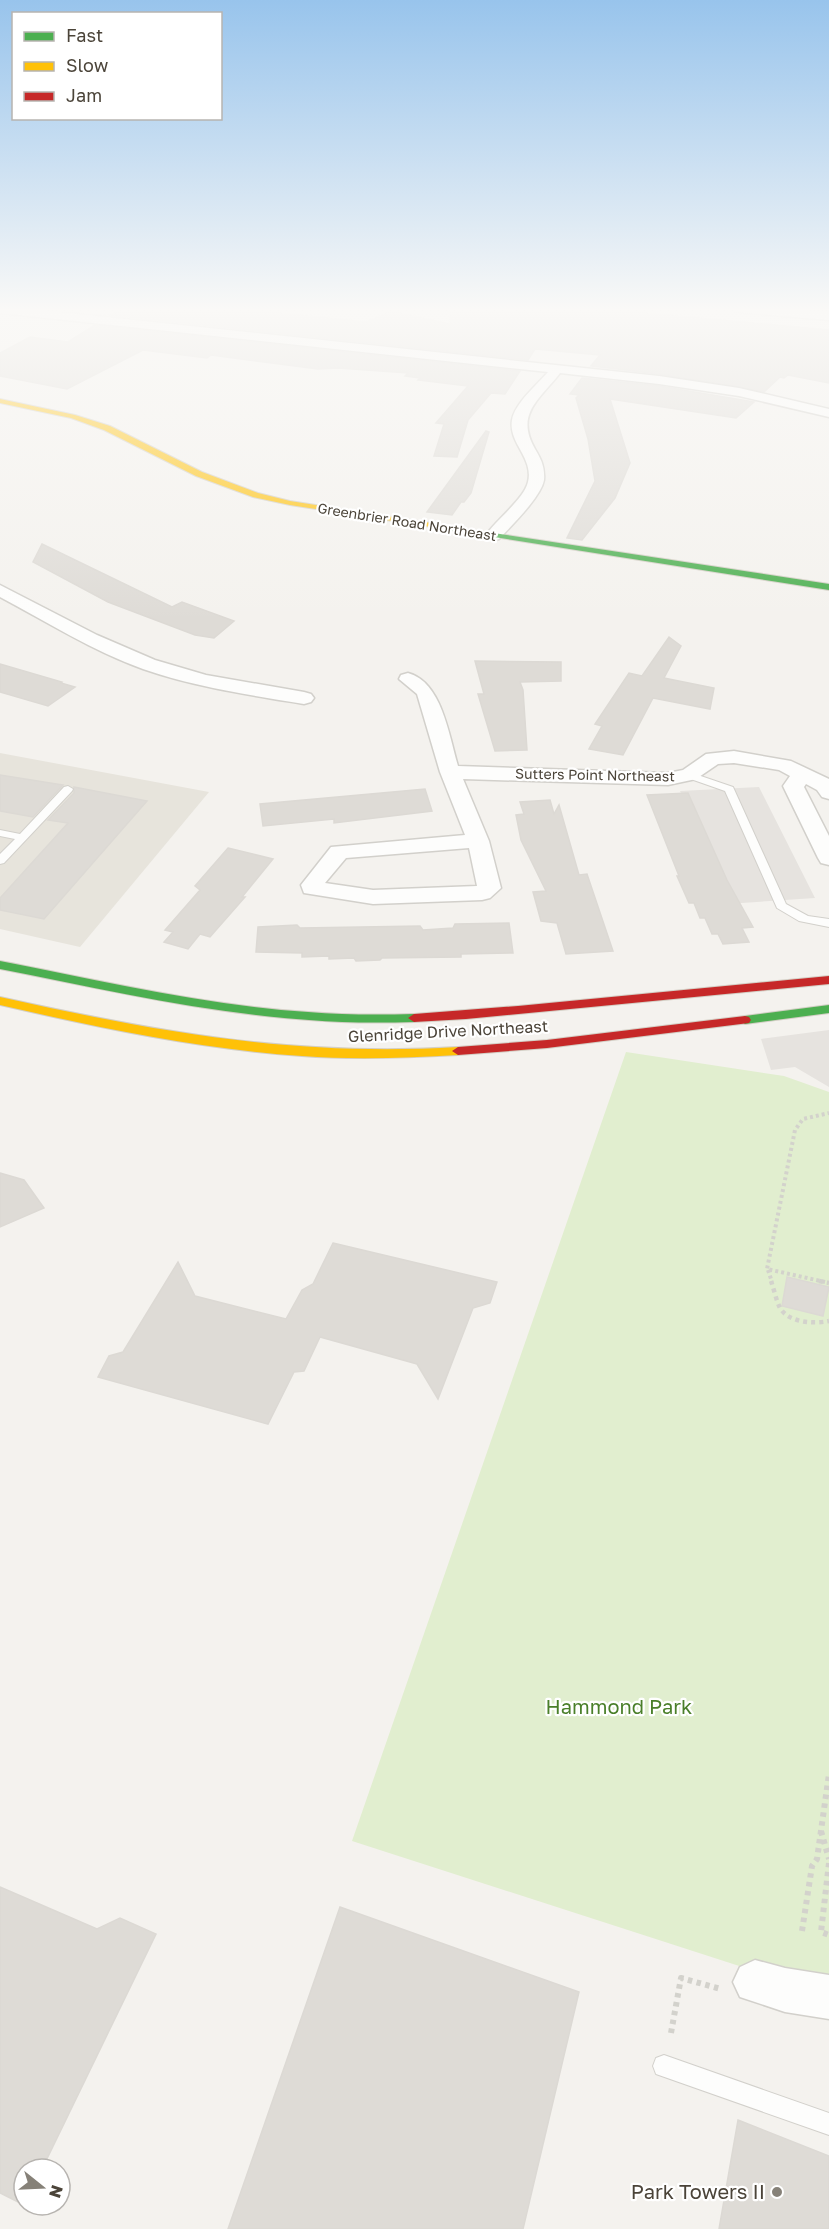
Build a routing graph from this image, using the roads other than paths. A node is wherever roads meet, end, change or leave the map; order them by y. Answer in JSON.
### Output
{"nodes":[{"id":1,"x":54,"y":412,"type":"edge"},
{"id":2,"x":523,"y":412,"type":"edge"},
{"id":3,"x":493,"y":536,"type":"junction"},
{"id":4,"x":829,"y":587,"type":"edge"},
{"id":5,"x":0,"y":590,"type":"edge"},
{"id":6,"x":19,"y":600,"type":"junction"},
{"id":7,"x":0,"y":606,"type":"edge"},
{"id":8,"x":408,"y":679,"type":"dead end"},
{"id":9,"x":304,"y":698,"type":"dead end"},
{"id":10,"x":450,"y":772,"type":"junction"},
{"id":11,"x":689,"y":775,"type":"junction"},
{"id":12,"x":803,"y":775,"type":"junction"},
{"id":13,"x":68,"y":789,"type":"dead end"},
{"id":14,"x":829,"y":793,"type":"edge"},
{"id":15,"x":0,"y":833,"type":"edge"},
{"id":16,"x":21,"y":837,"type":"junction"},
{"id":17,"x":478,"y":841,"type":"junction"},
{"id":18,"x":829,"y":858,"type":"edge"},
{"id":19,"x":0,"y":861,"type":"edge"},
{"id":20,"x":829,"y":923,"type":"edge"},
{"id":21,"x":0,"y":965,"type":"edge"},
{"id":22,"x":829,"y":980,"type":"edge"},
{"id":23,"x":0,"y":1001,"type":"edge"},
{"id":24,"x":829,"y":1009,"type":"edge"},
{"id":25,"x":755,"y":1982,"type":"dead end"},
{"id":26,"x":829,"y":1997,"type":"edge"},
{"id":27,"x":664,"y":2066,"type":"dead end"},
{"id":28,"x":829,"y":2124,"type":"edge"}],
"edges":[{"from":1,"to":3,"type":"main road","name":"Greenbrier Road Northeast"},
{"from":2,"to":3,"type":"street"},
{"from":3,"to":4,"type":"main road","name":"Greenbrier Road Northeast"},
{"from":5,"to":6,"type":"street"},
{"from":6,"to":7,"type":"street"},
{"from":6,"to":9,"type":"street"},
{"from":8,"to":10,"type":"street"},
{"from":10,"to":11,"type":"street","name":"Sutters Point Northeast"},
{"from":10,"to":17,"type":"street"},
{"from":11,"to":12,"type":"street","name":"Sutters Point Northeast"},
{"from":11,"to":20,"type":"lane"},
{"from":12,"to":14,"type":"street","name":"Sutters Point Northeast"},
{"from":12,"to":18,"type":"street"},
{"from":13,"to":16,"type":"lane"},
{"from":15,"to":16,"type":"lane"},
{"from":16,"to":19,"type":"lane"},
{"from":17,"to":17,"type":"street"},
{"from":21,"to":22,"type":"main road","name":"Glenridge Drive Northeast"},
{"from":23,"to":24,"type":"main road","name":"Glenridge Drive Northeast"},
{"from":25,"to":26,"type":"street"},
{"from":27,"to":28,"type":"lane"}]}
